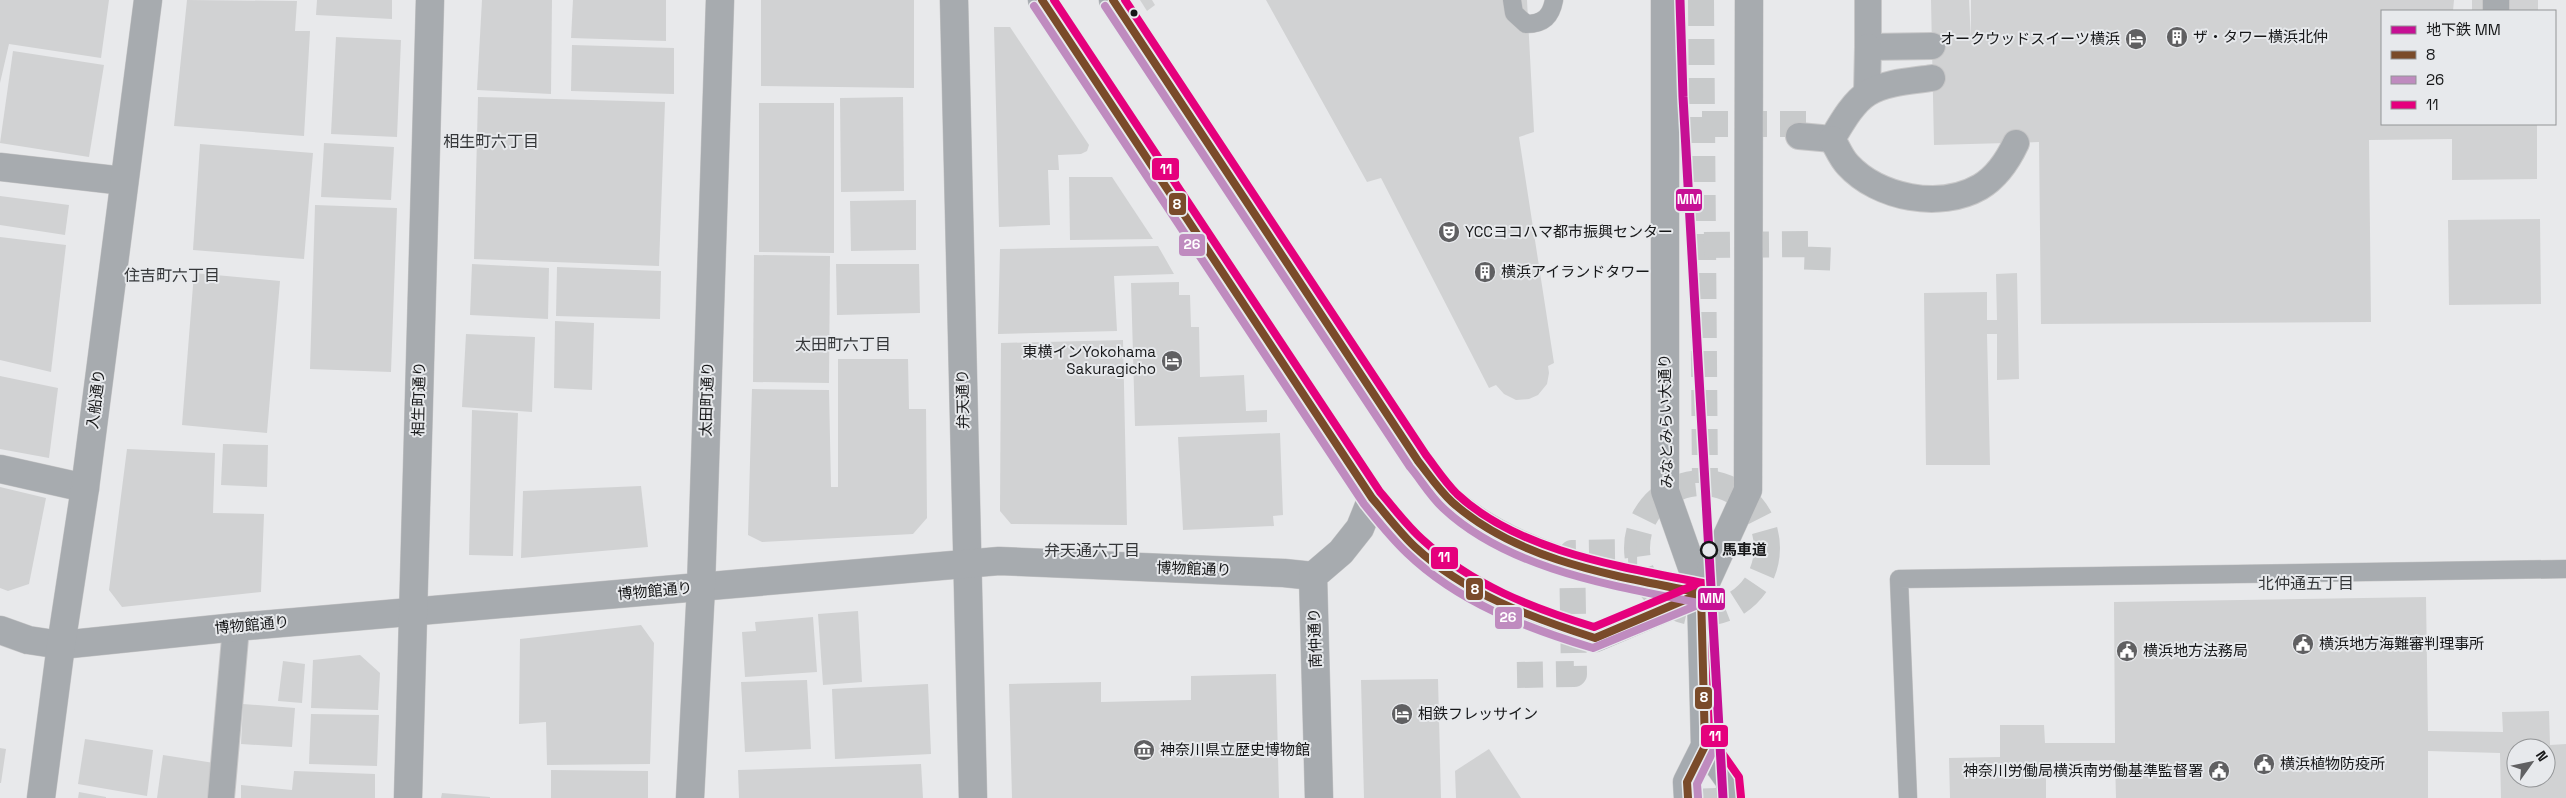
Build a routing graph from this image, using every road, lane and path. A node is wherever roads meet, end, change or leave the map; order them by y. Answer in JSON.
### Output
{"nodes":[{"id":1,"x":148,"y":0,"type":"edge"},
{"id":2,"x":430,"y":0,"type":"edge"},
{"id":3,"x":720,"y":0,"type":"edge"},
{"id":4,"x":954,"y":0,"type":"edge"},
{"id":5,"x":1042,"y":0,"type":"edge"},
{"id":6,"x":1113,"y":0,"type":"edge"},
{"id":7,"x":1512,"y":0,"type":"edge"},
{"id":8,"x":1554,"y":0,"type":"edge"},
{"id":9,"x":1665,"y":0,"type":"edge"},
{"id":10,"x":1749,"y":0,"type":"edge"},
{"id":11,"x":1868,"y":0,"type":"edge"},
{"id":12,"x":1932,"y":46,"type":"dead end"},
{"id":13,"x":1868,"y":47,"type":"junction"},
{"id":14,"x":1932,"y":78,"type":"dead end"},
{"id":15,"x":1867,"y":93,"type":"junction"},
{"id":16,"x":1799,"y":136,"type":"tunnel mouth"},
{"id":17,"x":1832,"y":139,"type":"junction"},
{"id":18,"x":2016,"y":143,"type":"dead end"},
{"id":19,"x":0,"y":167,"type":"edge"},
{"id":20,"x":124,"y":181,"type":"junction"},
{"id":21,"x":0,"y":469,"type":"edge"},
{"id":22,"x":85,"y":488,"type":"junction"},
{"id":23,"x":1372,"y":498,"type":"junction"},
{"id":24,"x":968,"y":564,"type":"junction"},
{"id":25,"x":2566,"y":569,"type":"edge"},
{"id":26,"x":1314,"y":576,"type":"junction"},
{"id":27,"x":701,"y":587,"type":"junction"},
{"id":28,"x":1701,"y":593,"type":"junction"},
{"id":29,"x":414,"y":611,"type":"junction"},
{"id":30,"x":236,"y":627,"type":"junction"},
{"id":31,"x":0,"y":630,"type":"edge"},
{"id":32,"x":61,"y":645,"type":"junction"},
{"id":33,"x":1704,"y":746,"type":"junction"},
{"id":34,"x":41,"y":798,"type":"edge"},
{"id":35,"x":221,"y":798,"type":"edge"},
{"id":36,"x":408,"y":798,"type":"edge"},
{"id":37,"x":690,"y":798,"type":"edge"},
{"id":38,"x":973,"y":798,"type":"edge"},
{"id":39,"x":1319,"y":798,"type":"edge"},
{"id":40,"x":1688,"y":798,"type":"edge"},
{"id":41,"x":1731,"y":798,"type":"edge"},
{"id":42,"x":1908,"y":798,"type":"edge"}],
"edges":[{"from":1,"to":20,"type":"street","name":"入船通り"},
{"from":2,"to":29,"type":"street","name":"相生町通り"},
{"from":3,"to":27,"type":"street","name":"太田町通り"},
{"from":4,"to":24,"type":"street","name":"弁天通り"},
{"from":5,"to":23,"type":"highway"},
{"from":6,"to":28,"type":"highway"},
{"from":7,"to":8,"type":"lane"},
{"from":9,"to":28,"type":"street","name":"みなとみらい大通り"},
{"from":10,"to":28,"type":"street"},
{"from":11,"to":13,"type":"street"},
{"from":12,"to":13,"type":"street"},
{"from":13,"to":15,"type":"street"},
{"from":14,"to":15,"type":"street"},
{"from":15,"to":17,"type":"street"},
{"from":16,"to":17,"type":"street"},
{"from":17,"to":18,"type":"street"},
{"from":19,"to":20,"type":"street"},
{"from":20,"to":22,"type":"street","name":"入船通り"},
{"from":21,"to":22,"type":"street"},
{"from":22,"to":32,"type":"street","name":"入船通り"},
{"from":23,"to":26,"type":"street"},
{"from":23,"to":28,"type":"highway"},
{"from":24,"to":26,"type":"street","name":"博物館通り"},
{"from":24,"to":27,"type":"street","name":"博物館通り"},
{"from":24,"to":38,"type":"street","name":"弁天通り"},
{"from":25,"to":42,"type":"lane"},
{"from":26,"to":39,"type":"street","name":"南仲通り"},
{"from":27,"to":29,"type":"street","name":"博物館通り"},
{"from":27,"to":37,"type":"street","name":"太田町通り"},
{"from":28,"to":33,"type":"highway"},
{"from":29,"to":30,"type":"street","name":"博物館通り"},
{"from":29,"to":36,"type":"street","name":"相生町通り"},
{"from":30,"to":32,"type":"street","name":"博物館通り"},
{"from":30,"to":35,"type":"street"},
{"from":31,"to":32,"type":"street","name":"博物館通り"},
{"from":32,"to":34,"type":"street","name":"入船通り"},
{"from":33,"to":40,"type":"highway"},
{"from":33,"to":41,"type":"highway"}]}
